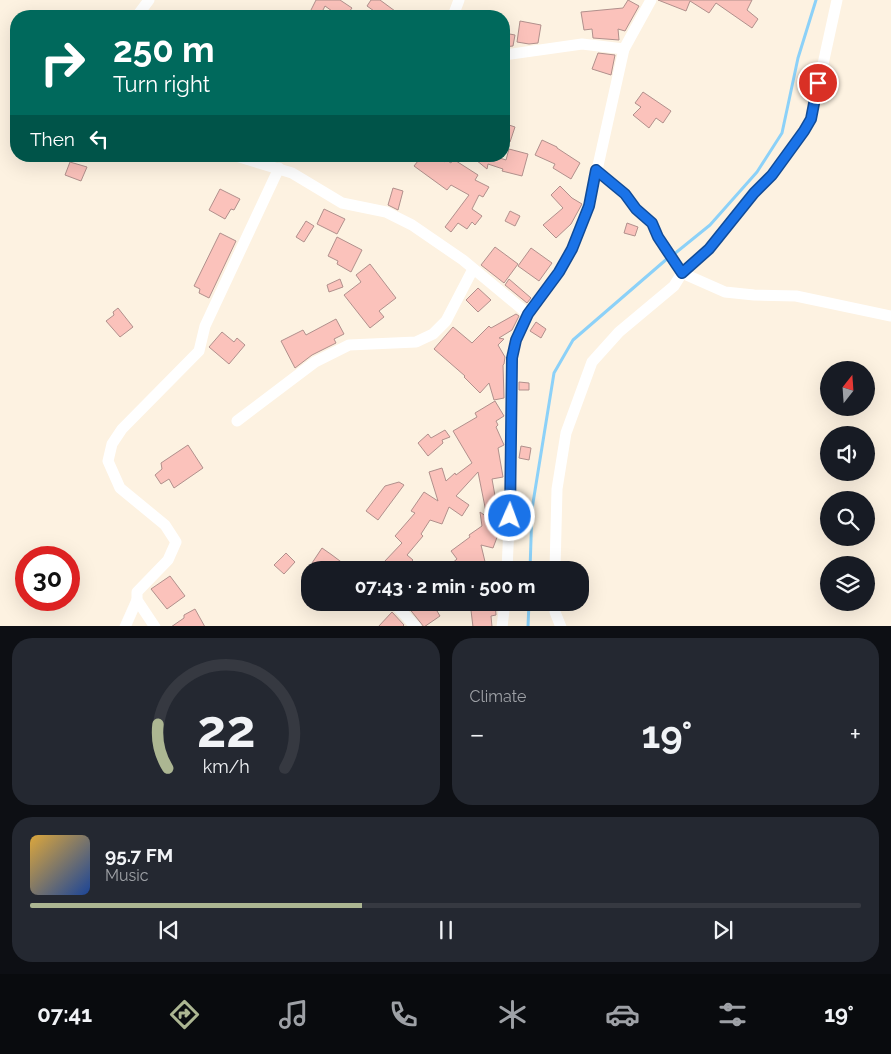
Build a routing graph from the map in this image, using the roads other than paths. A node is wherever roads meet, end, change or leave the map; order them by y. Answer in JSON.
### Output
{"nodes":[{"id":1,"x":651,"y":0,"type":"edge"},
{"id":2,"x":837,"y":0,"type":"edge"},
{"id":3,"x":624,"y":50,"type":"junction"},
{"id":4,"x":510,"y":54,"type":"edge"},
{"id":5,"x":258,"y":162,"type":"edge"},
{"id":6,"x":279,"y":168,"type":"junction"},
{"id":7,"x":596,"y":170,"type":"junction"},
{"id":8,"x":474,"y":269,"type":"junction"},
{"id":9,"x":682,"y":273,"type":"junction"},
{"id":10,"x":528,"y":314,"type":"junction"},
{"id":11,"x":891,"y":316,"type":"edge"},
{"id":12,"x":237,"y":421,"type":"dead end"},
{"id":13,"x":507,"y":561,"type":"edge"},
{"id":14,"x":555,"y":561,"type":"edge"},
{"id":15,"x":138,"y":600,"type":"junction"},
{"id":16,"x":402,"y":611,"type":"edge"},
{"id":17,"x":504,"y":611,"type":"edge"},
{"id":18,"x":555,"y":611,"type":"edge"},
{"id":19,"x":126,"y":626,"type":"edge"},
{"id":20,"x":155,"y":626,"type":"edge"},
{"id":21,"x":416,"y":626,"type":"edge"},
{"id":22,"x":502,"y":626,"type":"edge"},
{"id":23,"x":561,"y":626,"type":"edge"}],
"edges":[{"from":1,"to":3,"type":"street"},
{"from":2,"to":9,"type":"street"},
{"from":3,"to":4,"type":"street"},
{"from":3,"to":7,"type":"street"},
{"from":5,"to":6,"type":"street"},
{"from":6,"to":8,"type":"street"},
{"from":6,"to":15,"type":"street"},
{"from":7,"to":9,"type":"street"},
{"from":7,"to":10,"type":"street"},
{"from":8,"to":10,"type":"street"},
{"from":8,"to":12,"type":"street"},
{"from":9,"to":11,"type":"street"},
{"from":9,"to":14,"type":"street"},
{"from":10,"to":13,"type":"street"},
{"from":15,"to":19,"type":"street"},
{"from":15,"to":20,"type":"street"},
{"from":16,"to":21,"type":"street"},
{"from":17,"to":22,"type":"street"},
{"from":18,"to":23,"type":"street"}]}
